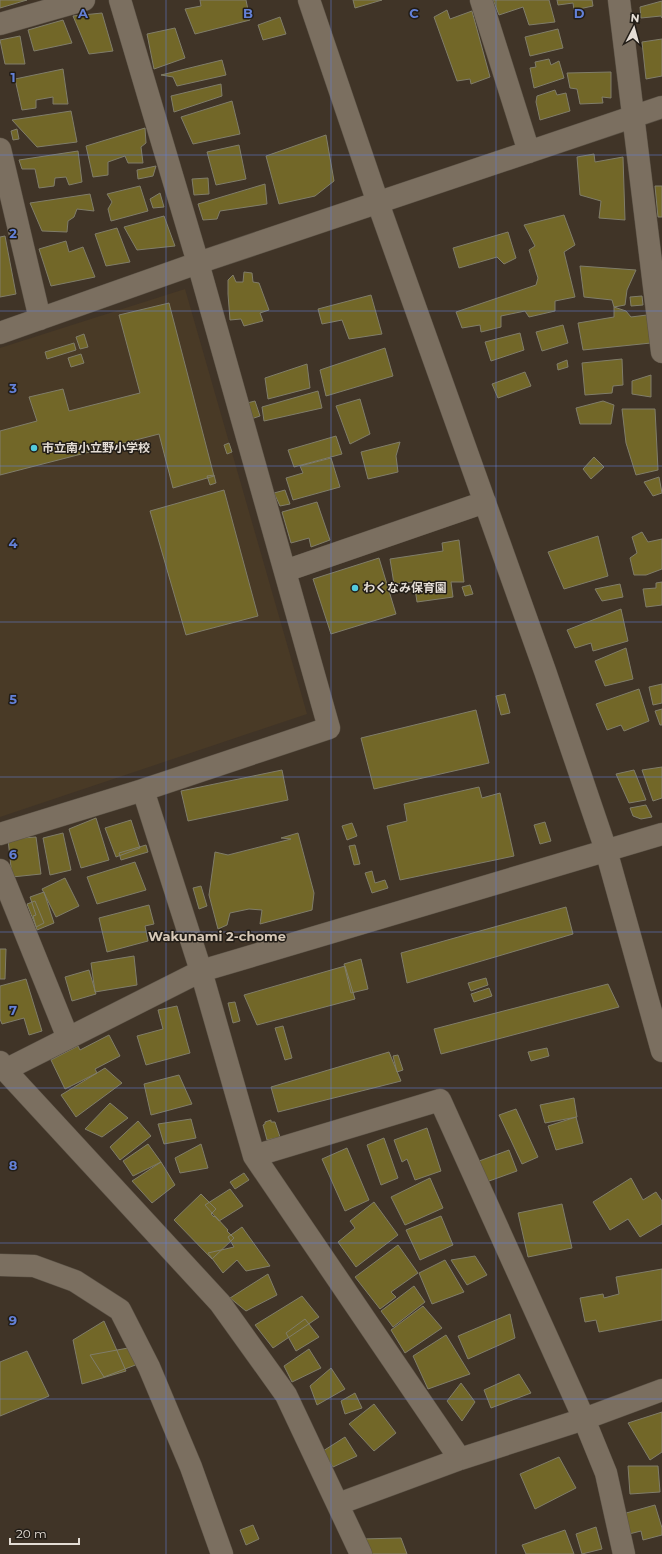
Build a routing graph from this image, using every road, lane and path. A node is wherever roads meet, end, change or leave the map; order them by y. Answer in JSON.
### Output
{"nodes":[{"id":1,"x":84,"y":0,"type":"edge"},
{"id":2,"x":120,"y":0,"type":"edge"},
{"id":3,"x":309,"y":0,"type":"edge"},
{"id":4,"x":481,"y":0,"type":"edge"},
{"id":5,"x":619,"y":0,"type":"edge"},
{"id":6,"x":0,"y":24,"type":"edge"},
{"id":7,"x":662,"y":107,"type":"edge"},
{"id":8,"x":634,"y":117,"type":"junction"},
{"id":9,"x":0,"y":149,"type":"edge"},
{"id":10,"x":529,"y":152,"type":"junction"},
{"id":11,"x":378,"y":203,"type":"junction"},
{"id":12,"x":198,"y":263,"type":"junction"},
{"id":13,"x":40,"y":319,"type":"junction"},
{"id":14,"x":0,"y":333,"type":"edge"},
{"id":15,"x":662,"y":352,"type":"edge"},
{"id":16,"x":485,"y":502,"type":"junction"},
{"id":17,"x":285,"y":571,"type":"junction"},
{"id":18,"x":143,"y":790,"type":"junction"},
{"id":19,"x":0,"y":834,"type":"edge"},
{"id":20,"x":662,"y":834,"type":"edge"},
{"id":21,"x":606,"y":850,"type":"junction"},
{"id":22,"x":0,"y":870,"type":"edge"},
{"id":23,"x":201,"y":971,"type":"junction"},
{"id":24,"x":68,"y":1038,"type":"junction"},
{"id":25,"x":662,"y":1051,"type":"edge"},
{"id":26,"x":2,"y":1066,"type":"edge"},
{"id":27,"x":254,"y":1156,"type":"junction"},
{"id":28,"x":0,"y":1265,"type":"edge"},
{"id":29,"x":662,"y":1390,"type":"edge"},
{"id":30,"x":584,"y":1420,"type":"junction"},
{"id":31,"x":460,"y":1459,"type":"junction"},
{"id":32,"x":338,"y":1504,"type":"junction"},
{"id":33,"x":222,"y":1554,"type":"edge"},
{"id":34,"x":361,"y":1554,"type":"edge"},
{"id":35,"x":624,"y":1554,"type":"edge"}],
"edges":[{"from":1,"to":6,"type":"street"},
{"from":2,"to":12,"type":"street"},
{"from":3,"to":11,"type":"street"},
{"from":4,"to":10,"type":"street"},
{"from":5,"to":8,"type":"street"},
{"from":7,"to":8,"type":"street"},
{"from":8,"to":10,"type":"street"},
{"from":8,"to":15,"type":"street"},
{"from":9,"to":13,"type":"street"},
{"from":10,"to":11,"type":"street"},
{"from":11,"to":12,"type":"street"},
{"from":11,"to":16,"type":"street"},
{"from":12,"to":13,"type":"street"},
{"from":12,"to":17,"type":"street"},
{"from":13,"to":14,"type":"street"},
{"from":16,"to":17,"type":"street"},
{"from":16,"to":21,"type":"street"},
{"from":17,"to":18,"type":"street"},
{"from":18,"to":19,"type":"street"},
{"from":18,"to":23,"type":"street"},
{"from":20,"to":21,"type":"street"},
{"from":21,"to":23,"type":"street"},
{"from":21,"to":25,"type":"street"},
{"from":22,"to":24,"type":"street"},
{"from":23,"to":24,"type":"street"},
{"from":23,"to":27,"type":"street"},
{"from":24,"to":26,"type":"street"},
{"from":26,"to":32,"type":"street"},
{"from":27,"to":30,"type":"street"},
{"from":27,"to":31,"type":"street"},
{"from":28,"to":33,"type":"street"},
{"from":29,"to":30,"type":"street"},
{"from":30,"to":31,"type":"street"},
{"from":30,"to":35,"type":"street"},
{"from":31,"to":32,"type":"street"},
{"from":32,"to":34,"type":"street"}]}
